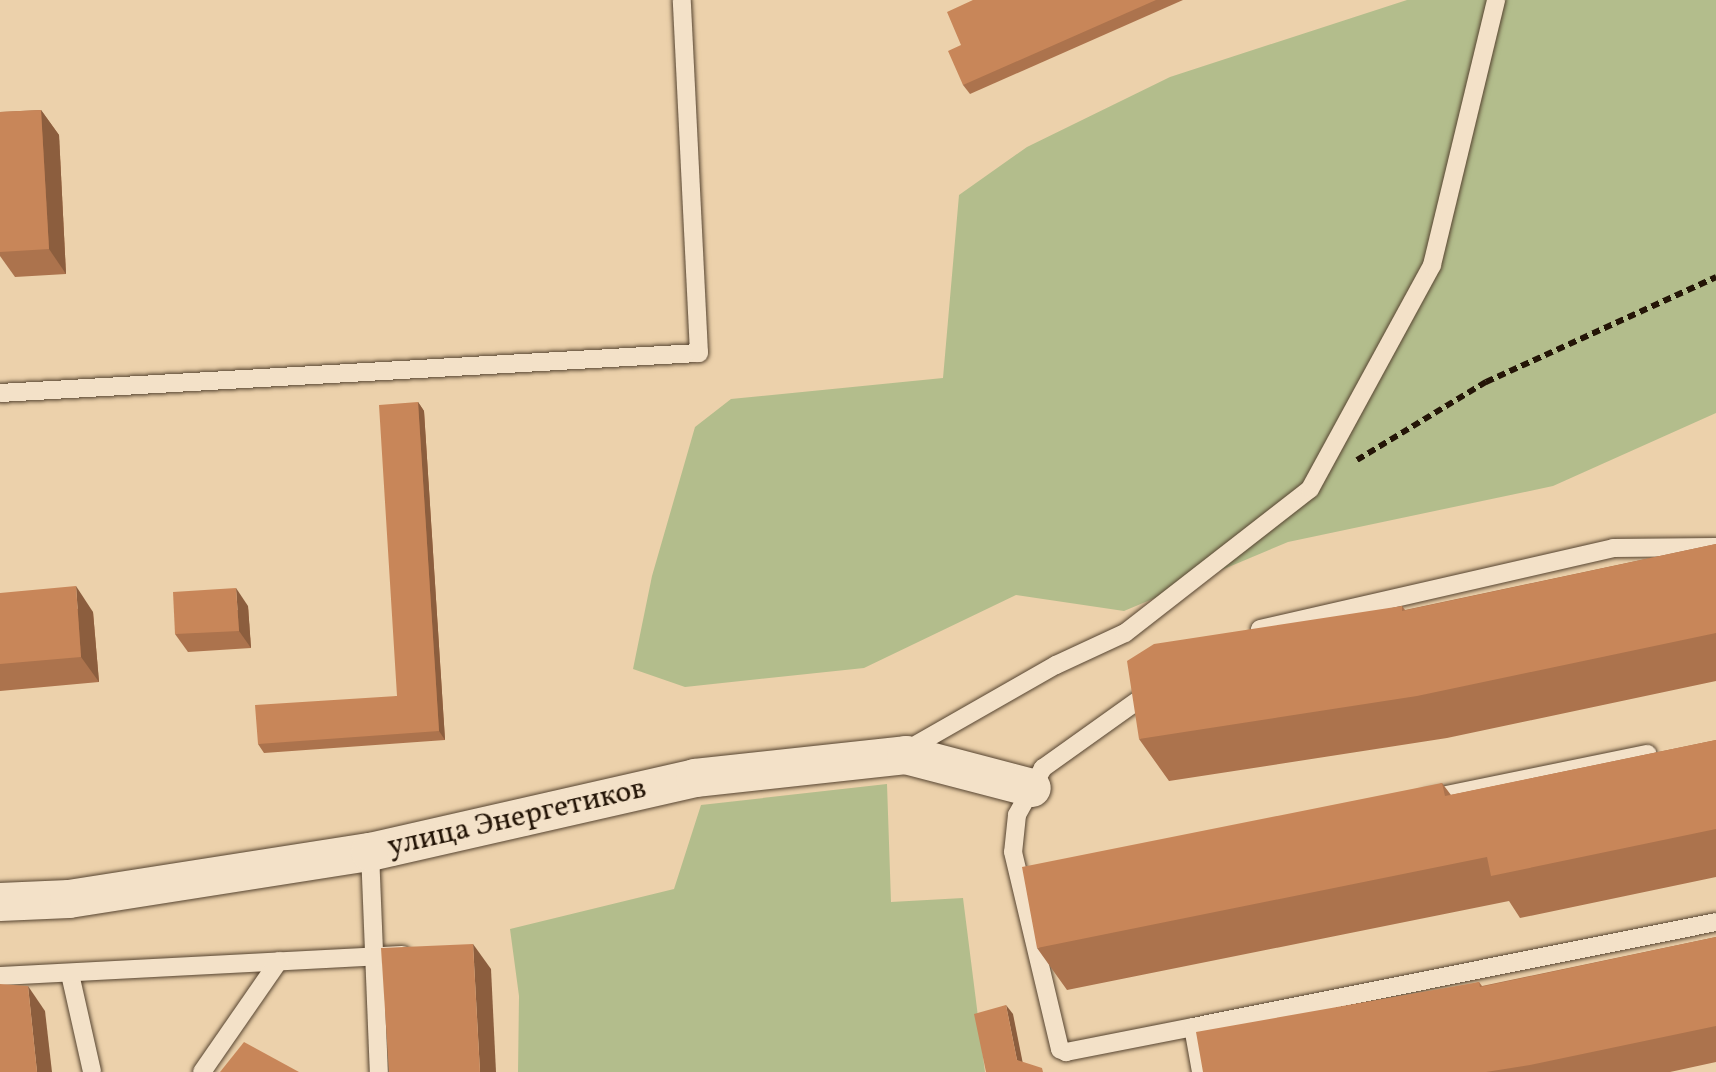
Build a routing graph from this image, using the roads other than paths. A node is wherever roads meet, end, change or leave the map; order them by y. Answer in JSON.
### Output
{"nodes":[{"id":1,"x":682,"y":0,"type":"edge"},
{"id":2,"x":1496,"y":0,"type":"edge"},
{"id":3,"x":0,"y":394,"type":"edge"},
{"id":4,"x":1716,"y":546,"type":"edge"},
{"id":5,"x":1243,"y":633,"type":"edge"},
{"id":6,"x":1167,"y":681,"type":"edge"},
{"id":7,"x":1658,"y":752,"type":"edge"},
{"id":8,"x":896,"y":756,"type":"junction"},
{"id":9,"x":1032,"y":788,"type":"junction"},
{"id":10,"x":1406,"y":804,"type":"edge"},
{"id":11,"x":370,"y":852,"type":"junction"},
{"id":12,"x":1039,"y":879,"type":"edge"},
{"id":13,"x":1020,"y":883,"type":"junction"},
{"id":14,"x":0,"y":902,"type":"edge"},
{"id":15,"x":1716,"y":922,"type":"edge"},
{"id":16,"x":426,"y":954,"type":"edge"},
{"id":17,"x":374,"y":955,"type":"junction"},
{"id":18,"x":279,"y":961,"type":"junction"},
{"id":19,"x":70,"y":974,"type":"junction"},
{"id":20,"x":0,"y":976,"type":"edge"},
{"id":21,"x":1193,"y":1027,"type":"junction"},
{"id":22,"x":92,"y":1072,"type":"edge"},
{"id":23,"x":202,"y":1072,"type":"edge"},
{"id":24,"x":379,"y":1072,"type":"edge"},
{"id":25,"x":1201,"y":1072,"type":"edge"}],
"edges":[{"from":1,"to":3,"type":"lane"},
{"from":2,"to":8,"type":"lane"},
{"from":4,"to":5,"type":"lane"},
{"from":6,"to":9,"type":"lane"},
{"from":7,"to":10,"type":"lane"},
{"from":8,"to":9,"type":"street","name":"улица Энергетиков"},
{"from":8,"to":11,"type":"street","name":"улица Энергетиков"},
{"from":9,"to":13,"type":"lane"},
{"from":11,"to":14,"type":"street","name":"улица Энергетиков"},
{"from":11,"to":17,"type":"lane"},
{"from":12,"to":13,"type":"lane"},
{"from":13,"to":21,"type":"lane"},
{"from":15,"to":21,"type":"lane"},
{"from":16,"to":17,"type":"lane"},
{"from":17,"to":18,"type":"lane"},
{"from":17,"to":24,"type":"lane"},
{"from":18,"to":19,"type":"lane"},
{"from":18,"to":23,"type":"lane"},
{"from":19,"to":20,"type":"lane"},
{"from":19,"to":22,"type":"lane"},
{"from":21,"to":25,"type":"lane"}]}
